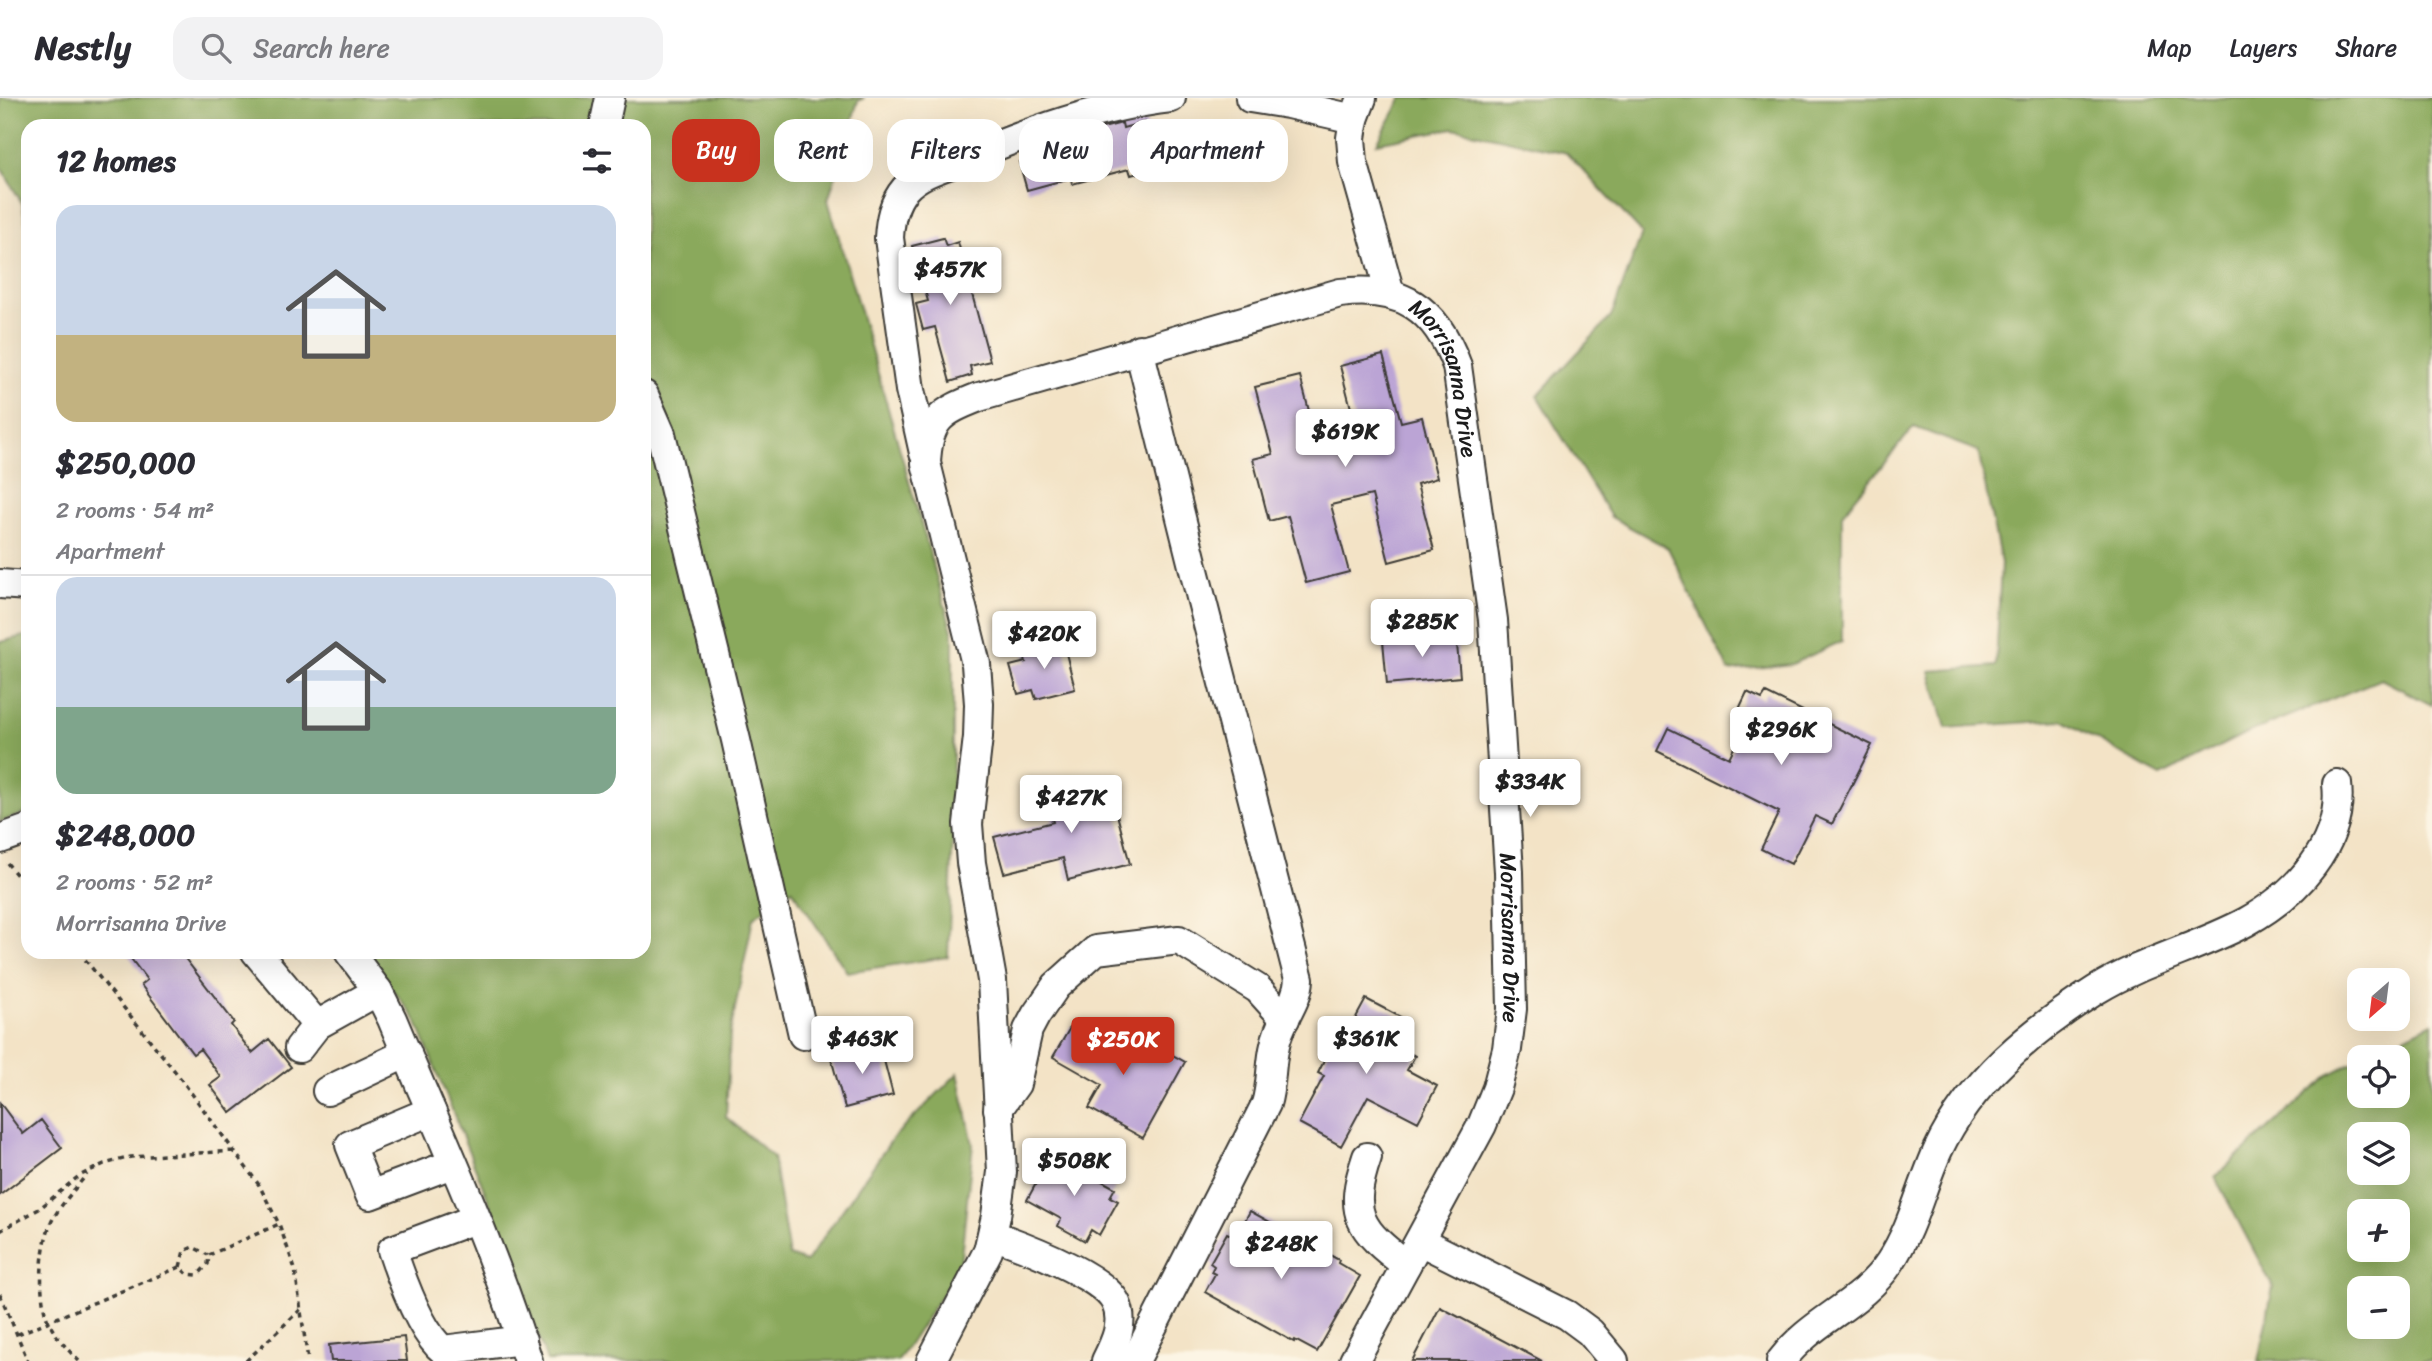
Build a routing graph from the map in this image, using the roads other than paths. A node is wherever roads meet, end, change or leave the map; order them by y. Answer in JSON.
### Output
{"nodes":[{"id":1,"x":610,"y":98,"type":"edge"},
{"id":2,"x":1171,"y":98,"type":"edge"},
{"id":3,"x":1250,"y":98,"type":"edge"},
{"id":4,"x":1358,"y":109,"type":"edge"},
{"id":5,"x":606,"y":119,"type":"edge"},
{"id":6,"x":1390,"y":293,"type":"junction"},
{"id":7,"x":1139,"y":349,"type":"junction"},
{"id":8,"x":651,"y":412,"type":"edge"},
{"id":9,"x":926,"y":463,"type":"junction"},
{"id":10,"x":0,"y":584,"type":"edge"},
{"id":11,"x":21,"y":586,"type":"edge"},
{"id":12,"x":2337,"y":785,"type":"dead end"},
{"id":13,"x":21,"y":831,"type":"edge"},
{"id":14,"x":0,"y":838,"type":"edge"},
{"id":15,"x":262,"y":959,"type":"edge"},
{"id":16,"x":354,"y":959,"type":"edge"},
{"id":17,"x":377,"y":991,"type":"junction"},
{"id":18,"x":1285,"y":1018,"type":"junction"},
{"id":19,"x":317,"y":1025,"type":"junction"},
{"id":20,"x":803,"y":1035,"type":"dead end"},
{"id":21,"x":299,"y":1048,"type":"dead end"},
{"id":22,"x":407,"y":1053,"type":"junction"},
{"id":23,"x":327,"y":1091,"type":"dead end"},
{"id":24,"x":998,"y":1109,"type":"junction"},
{"id":25,"x":431,"y":1111,"type":"junction"},
{"id":26,"x":1367,"y":1157,"type":"dead end"},
{"id":27,"x":452,"y":1164,"type":"junction"},
{"id":28,"x":475,"y":1219,"type":"junction"},
{"id":29,"x":993,"y":1235,"type":"junction"},
{"id":30,"x":1413,"y":1253,"type":"junction"},
{"id":31,"x":525,"y":1350,"type":"edge"},
{"id":32,"x":931,"y":1361,"type":"edge"},
{"id":33,"x":1107,"y":1361,"type":"edge"},
{"id":34,"x":1135,"y":1361,"type":"edge"},
{"id":35,"x":1354,"y":1361,"type":"edge"},
{"id":36,"x":1614,"y":1361,"type":"edge"},
{"id":37,"x":1781,"y":1361,"type":"edge"}],
"edges":[{"from":1,"to":5,"type":"street"},
{"from":2,"to":9,"type":"street"},
{"from":3,"to":4,"type":"street"},
{"from":4,"to":6,"type":"street","name":"Morrisanna Drive"},
{"from":6,"to":7,"type":"street"},
{"from":6,"to":30,"type":"street","name":"Morrisanna Drive"},
{"from":7,"to":9,"type":"street"},
{"from":7,"to":18,"type":"street"},
{"from":8,"to":20,"type":"street"},
{"from":9,"to":24,"type":"street"},
{"from":10,"to":11,"type":"street"},
{"from":12,"to":37,"type":"street"},
{"from":13,"to":14,"type":"street"},
{"from":15,"to":19,"type":"street"},
{"from":16,"to":17,"type":"street"},
{"from":17,"to":19,"type":"street"},
{"from":17,"to":22,"type":"street"},
{"from":18,"to":24,"type":"street"},
{"from":18,"to":34,"type":"street"},
{"from":19,"to":21,"type":"street"},
{"from":22,"to":23,"type":"street"},
{"from":22,"to":25,"type":"street"},
{"from":24,"to":29,"type":"street"},
{"from":25,"to":27,"type":"street"},
{"from":25,"to":27,"type":"street"},
{"from":26,"to":30,"type":"street"},
{"from":27,"to":28,"type":"street"},
{"from":28,"to":31,"type":"street"},
{"from":28,"to":31,"type":"street"},
{"from":29,"to":32,"type":"street"},
{"from":29,"to":33,"type":"street"},
{"from":30,"to":35,"type":"street","name":"Morrisanna Drive"},
{"from":30,"to":36,"type":"street"}]}
